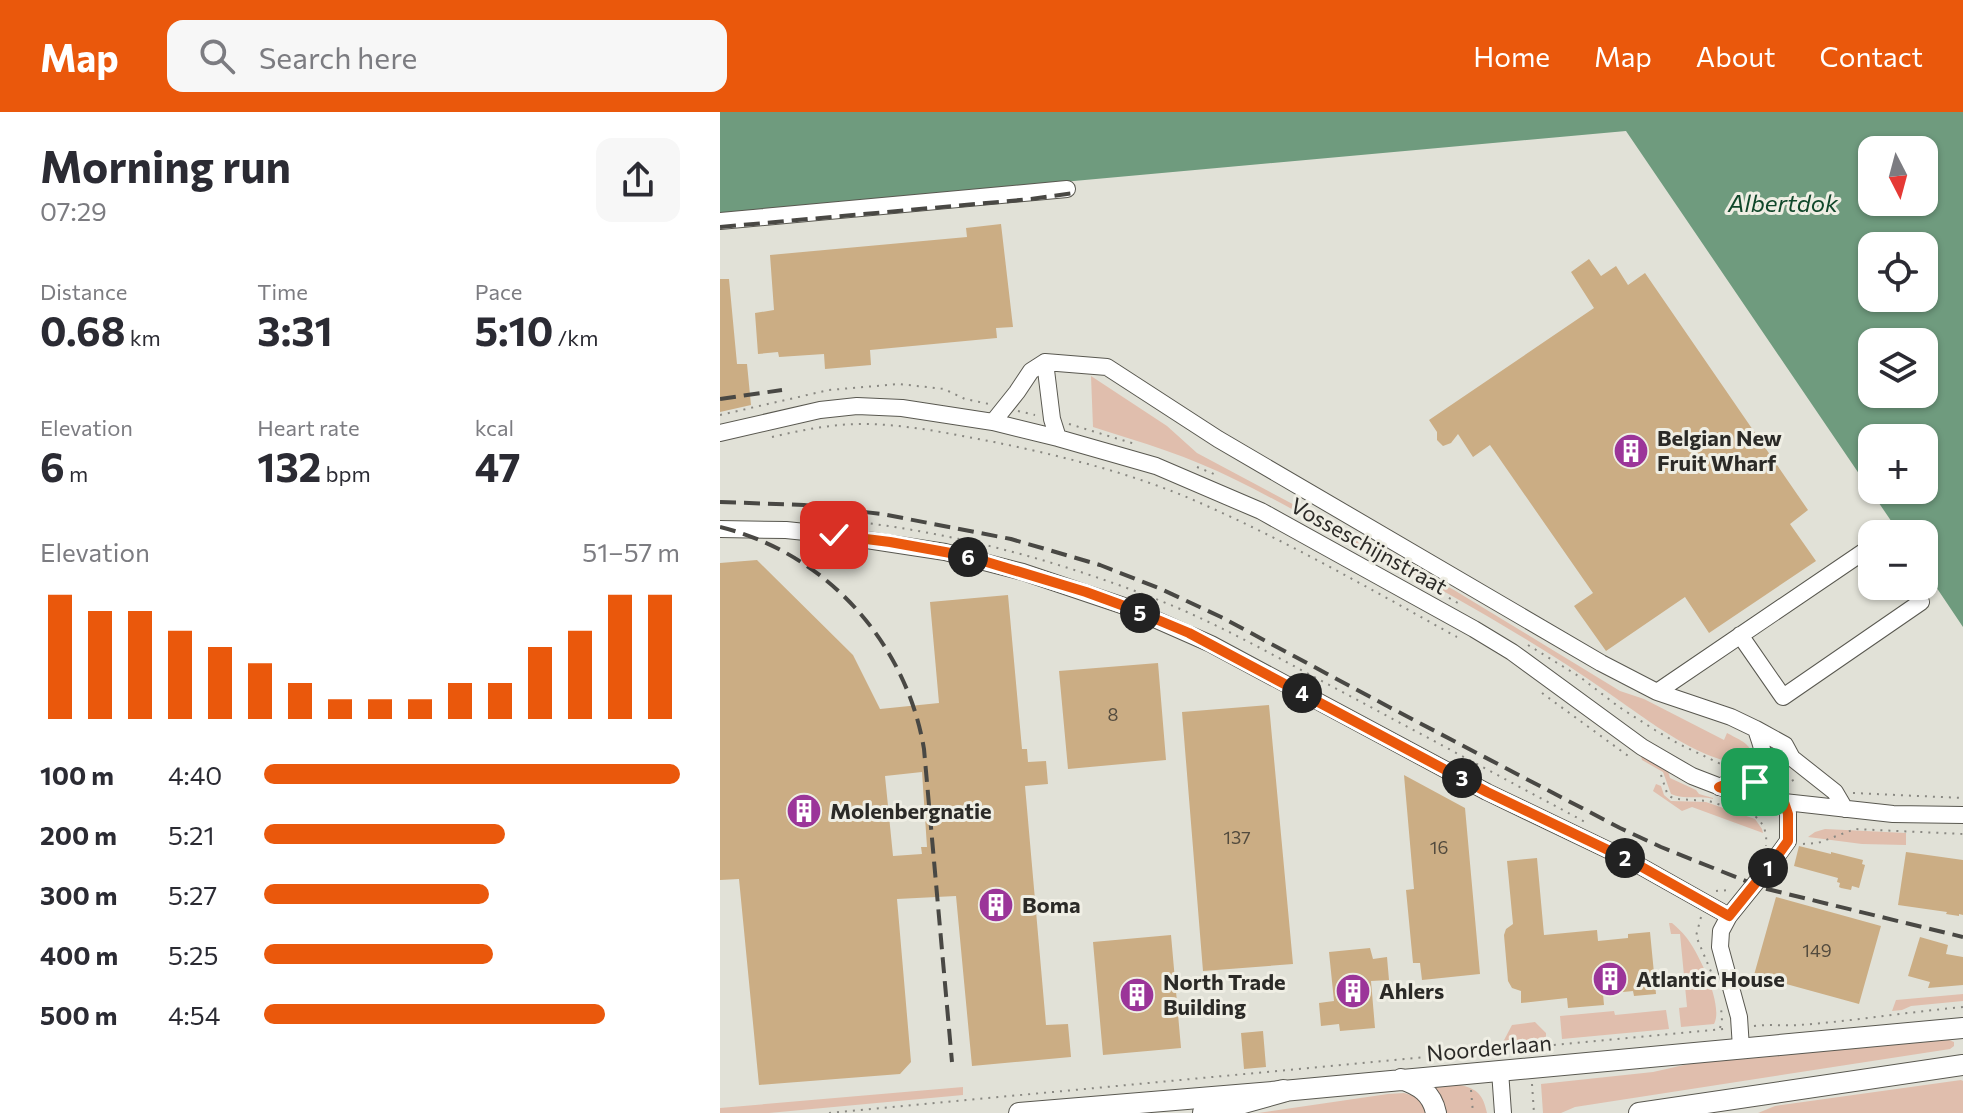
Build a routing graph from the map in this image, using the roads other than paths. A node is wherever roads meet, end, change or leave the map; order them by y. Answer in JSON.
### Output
{"nodes":[{"id":1,"x":1067,"y":189,"type":"dead end"},
{"id":2,"x":720,"y":221,"type":"edge"},
{"id":3,"x":1045,"y":362,"type":"junction"},
{"id":4,"x":993,"y":422,"type":"junction"},
{"id":5,"x":720,"y":433,"type":"edge"},
{"id":6,"x":1058,"y":438,"type":"junction"},
{"id":7,"x":720,"y":529,"type":"edge"},
{"id":8,"x":1858,"y":555,"type":"edge"},
{"id":9,"x":1920,"y":600,"type":"edge"},
{"id":10,"x":1740,"y":635,"type":"junction"},
{"id":11,"x":1657,"y":692,"type":"junction"},
{"id":12,"x":1756,"y":729,"type":"junction"},
{"id":13,"x":1719,"y":787,"type":"junction"},
{"id":14,"x":1784,"y":802,"type":"junction"},
{"id":15,"x":1845,"y":809,"type":"junction"},
{"id":16,"x":1963,"y":815,"type":"edge"},
{"id":17,"x":1729,"y":916,"type":"junction"},
{"id":18,"x":1963,"y":1028,"type":"edge"},
{"id":19,"x":1741,"y":1048,"type":"junction"},
{"id":20,"x":1963,"y":1065,"type":"edge"},
{"id":21,"x":1500,"y":1071,"type":"junction"},
{"id":22,"x":1401,"y":1079,"type":"junction"},
{"id":23,"x":1283,"y":1091,"type":"junction"},
{"id":24,"x":1019,"y":1113,"type":"edge"},
{"id":25,"x":1204,"y":1113,"type":"edge"},
{"id":26,"x":1436,"y":1113,"type":"edge"},
{"id":27,"x":1503,"y":1113,"type":"edge"},
{"id":28,"x":1639,"y":1113,"type":"edge"}],
"edges":[{"from":1,"to":2,"type":"street"},
{"from":3,"to":4,"type":"street"},
{"from":3,"to":6,"type":"street"},
{"from":3,"to":11,"type":"street"},
{"from":4,"to":5,"type":"street","name":"Vosseschijnstraat"},
{"from":4,"to":6,"type":"street","name":"Vosseschijnstraat"},
{"from":6,"to":13,"type":"street","name":"Vosseschijnstraat"},
{"from":7,"to":17,"type":"street"},
{"from":8,"to":10,"type":"street"},
{"from":9,"to":10,"type":"street"},
{"from":10,"to":11,"type":"street"},
{"from":11,"to":12,"type":"street"},
{"from":12,"to":13,"type":"street"},
{"from":12,"to":15,"type":"street"},
{"from":13,"to":14,"type":"street","name":"Vosseschijnstraat"},
{"from":14,"to":15,"type":"street","name":"Vosseschijnstraat"},
{"from":14,"to":17,"type":"street"},
{"from":15,"to":16,"type":"street","name":"Vosseschijnstraat"},
{"from":17,"to":19,"type":"street"},
{"from":18,"to":19,"type":"main road","name":"Noorderlaan"},
{"from":19,"to":21,"type":"main road","name":"Noorderlaan"},
{"from":20,"to":28,"type":"main road"},
{"from":21,"to":22,"type":"main road","name":"Noorderlaan"},
{"from":21,"to":27,"type":"street"},
{"from":22,"to":23,"type":"main road","name":"Noorderlaan"},
{"from":22,"to":26,"type":"main road"},
{"from":23,"to":24,"type":"main road","name":"Noorderlaan"},
{"from":23,"to":25,"type":"highway"}]}
